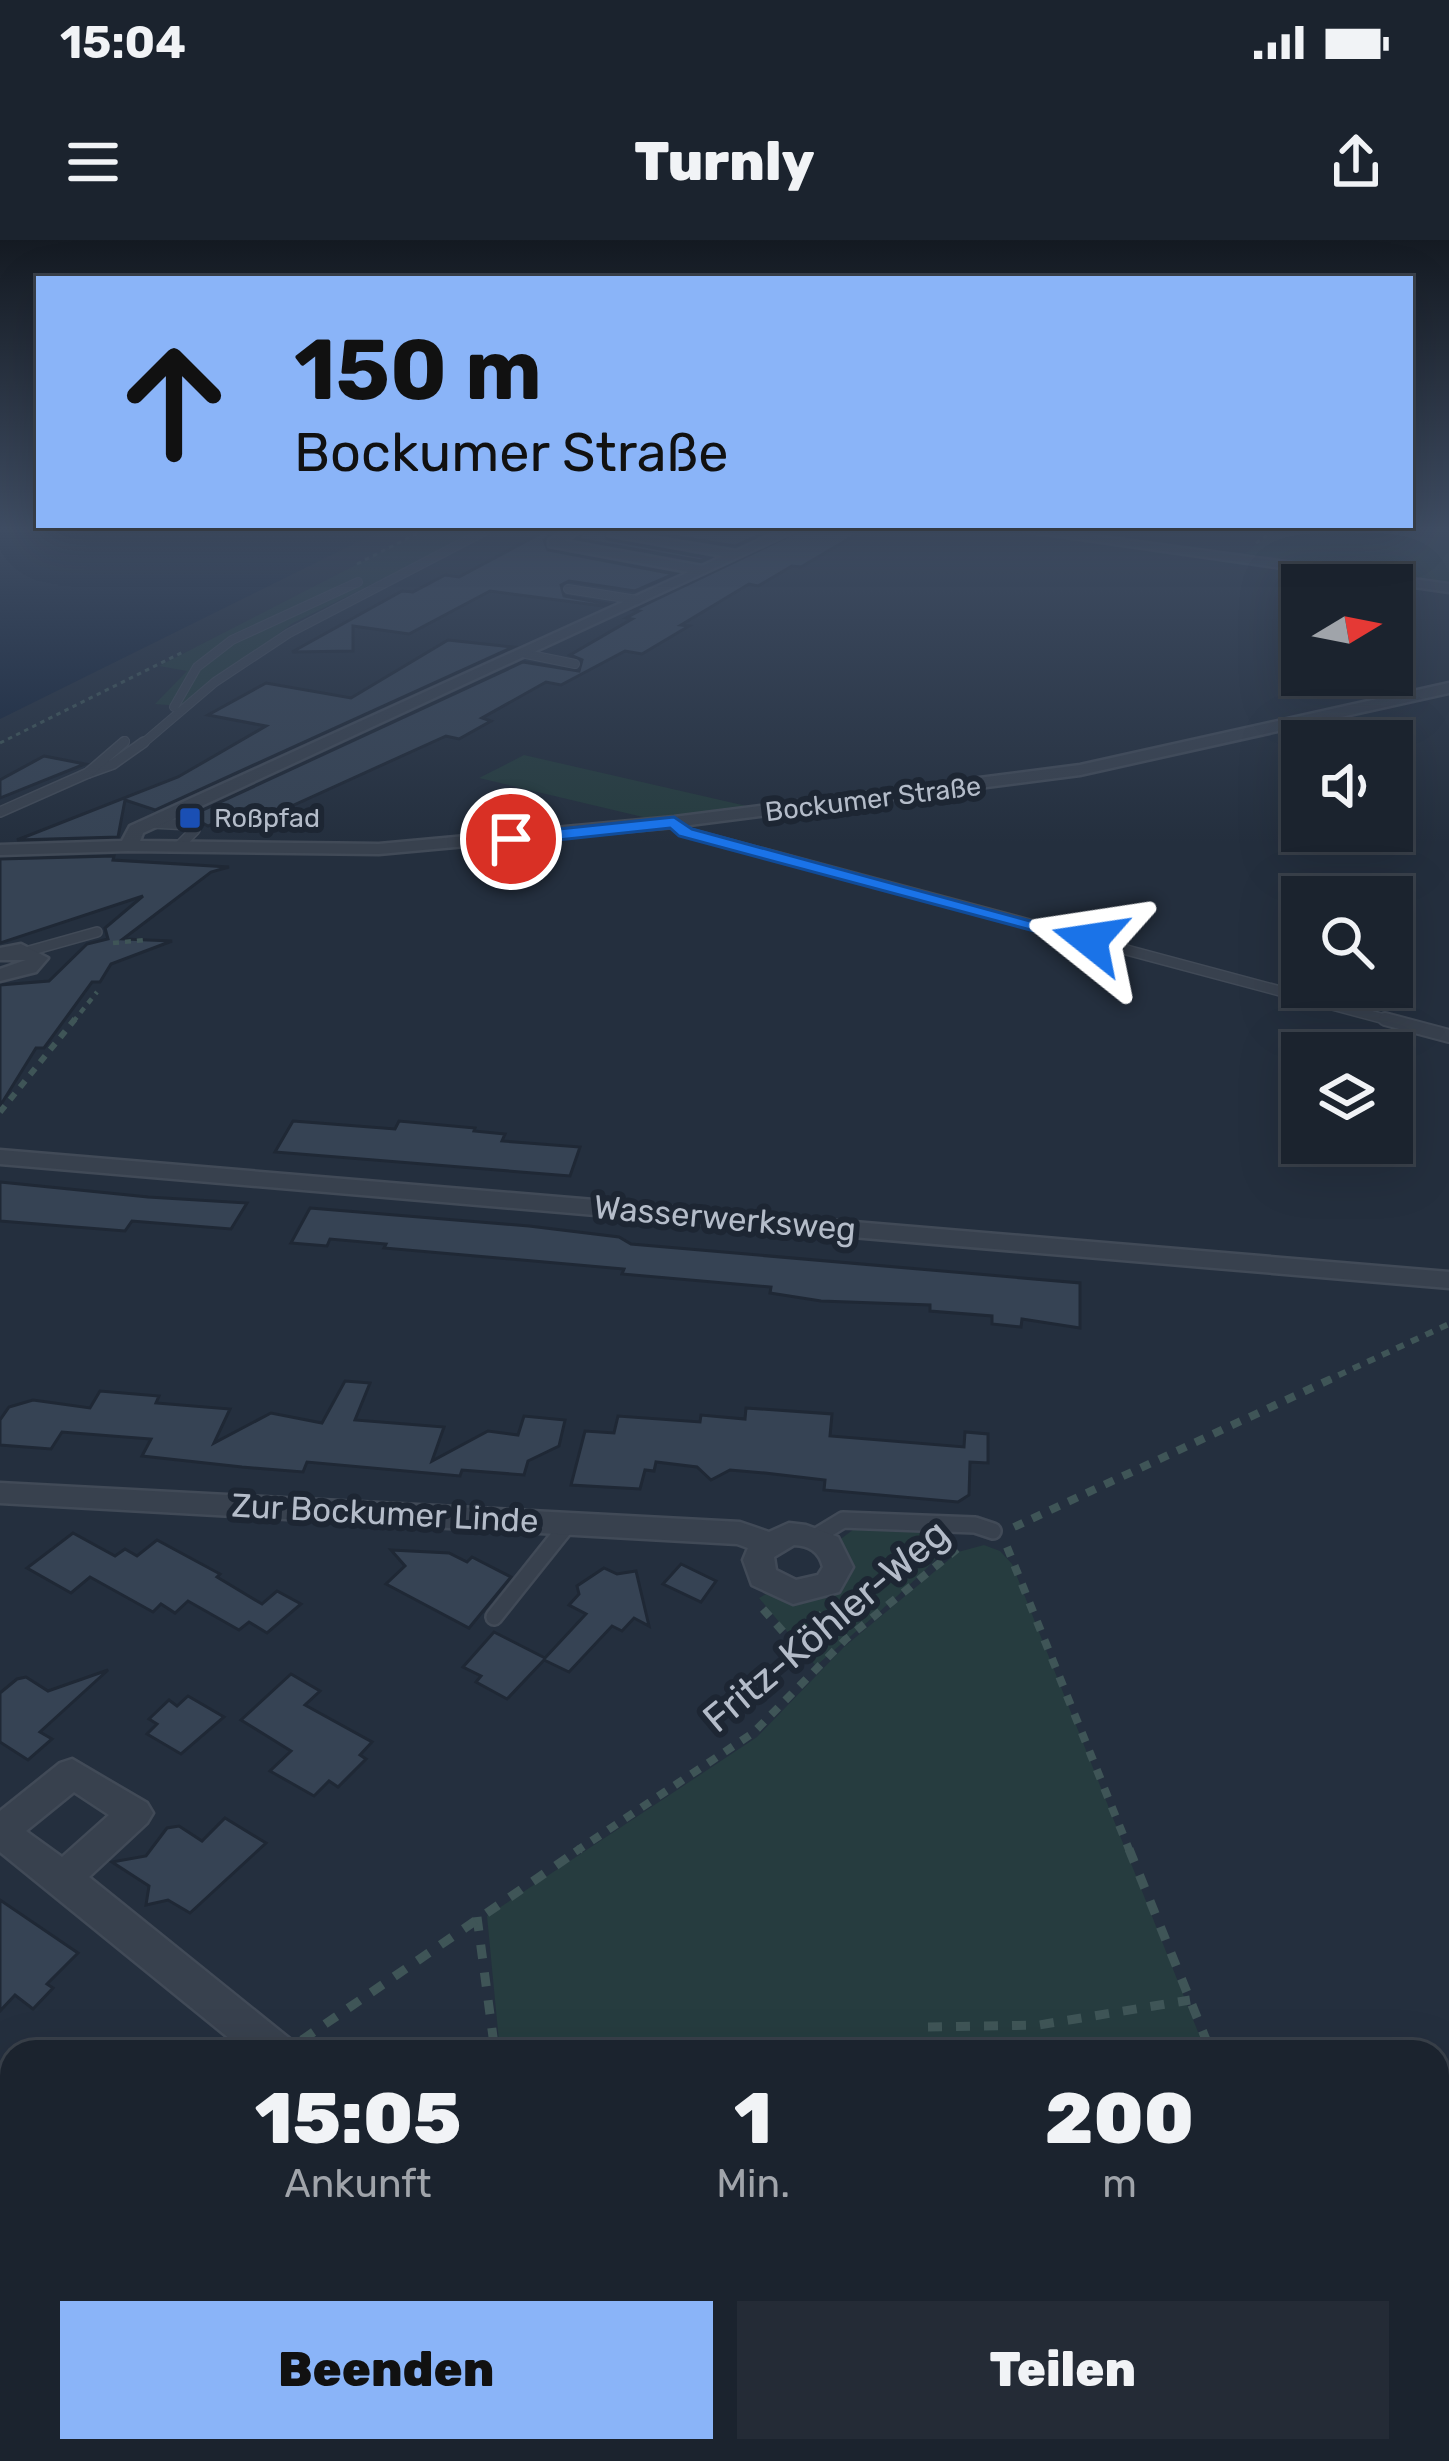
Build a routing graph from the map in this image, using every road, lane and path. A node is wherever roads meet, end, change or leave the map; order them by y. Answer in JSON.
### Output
{"nodes":[{"id":1,"x":251,"y":635,"type":"edge"},
{"id":2,"x":281,"y":635,"type":"edge"},
{"id":3,"x":564,"y":635,"type":"edge"},
{"id":4,"x":526,"y":653,"type":"junction"},
{"id":5,"x":575,"y":664,"type":"dead end"},
{"id":6,"x":1449,"y":688,"type":"edge"},
{"id":7,"x":88,"y":773,"type":"junction"},
{"id":8,"x":0,"y":812,"type":"edge"},
{"id":9,"x":674,"y":822,"type":"junction"},
{"id":10,"x":151,"y":823,"type":"junction"},
{"id":11,"x":128,"y":846,"type":"junction"},
{"id":12,"x":179,"y":846,"type":"junction"},
{"id":13,"x":0,"y":850,"type":"edge"},
{"id":14,"x":97,"y":932,"type":"dead end"},
{"id":15,"x":29,"y":951,"type":"junction"},
{"id":16,"x":0,"y":953,"type":"edge"},
{"id":17,"x":0,"y":974,"type":"edge"},
{"id":18,"x":97,"y":992,"type":"dead end"},
{"id":19,"x":1449,"y":1036,"type":"edge"},
{"id":20,"x":0,"y":1112,"type":"edge"},
{"id":21,"x":0,"y":1157,"type":"edge"},
{"id":22,"x":1449,"y":1280,"type":"edge"},
{"id":23,"x":1449,"y":1324,"type":"edge"},
{"id":24,"x":0,"y":1492,"type":"edge"},
{"id":25,"x":569,"y":1523,"type":"junction"},
{"id":26,"x":993,"y":1532,"type":"junction"},
{"id":27,"x":814,"y":1537,"type":"junction"},
{"id":28,"x":767,"y":1543,"type":"junction"},
{"id":29,"x":771,"y":1584,"type":"junction"},
{"id":30,"x":806,"y":1592,"type":"junction"},
{"id":31,"x":494,"y":1617,"type":"dead end"},
{"id":32,"x":846,"y":1639,"type":"junction"},
{"id":33,"x":816,"y":1669,"type":"junction"},
{"id":34,"x":63,"y":1878,"type":"dead end"},
{"id":35,"x":477,"y":1916,"type":"junction"},
{"id":36,"x":1190,"y":2000,"type":"junction"},
{"id":37,"x":928,"y":2026,"type":"dead end"},
{"id":38,"x":265,"y":2040,"type":"edge"},
{"id":39,"x":297,"y":2040,"type":"edge"},
{"id":40,"x":493,"y":2040,"type":"edge"},
{"id":41,"x":1206,"y":2040,"type":"edge"}],
"edges":[{"from":1,"to":7,"type":"lane"},
{"from":2,"to":7,"type":"lane"},
{"from":3,"to":4,"type":"street"},
{"from":4,"to":5,"type":"lane"},
{"from":4,"to":10,"type":"street"},
{"from":6,"to":9,"type":"street","name":"Bockumer Straße"},
{"from":7,"to":8,"type":"lane"},
{"from":9,"to":12,"type":"street","name":"Bockumer Straße"},
{"from":9,"to":19,"type":"lane"},
{"from":10,"to":11,"type":"street"},
{"from":10,"to":12,"type":"lane"},
{"from":11,"to":12,"type":"street","name":"Bockumer Straße"},
{"from":11,"to":13,"type":"street","name":"Bockumer Straße"},
{"from":14,"to":15,"type":"lane"},
{"from":15,"to":16,"type":"street"},
{"from":15,"to":17,"type":"street"},
{"from":18,"to":20,"type":"path"},
{"from":21,"to":22,"type":"street","name":"Wasserwerksweg"},
{"from":23,"to":26,"type":"path","name":"Fritz-Köhler-Weg"},
{"from":24,"to":25,"type":"street","name":"Zur Bockumer Linde"},
{"from":25,"to":28,"type":"street","name":"Zur Bockumer Linde"},
{"from":25,"to":31,"type":"lane"},
{"from":26,"to":27,"type":"lane","name":"Zur Bockumer Linde"},
{"from":26,"to":32,"type":"path","name":"Fritz-Köhler-Weg"},
{"from":26,"to":36,"type":"path"},
{"from":27,"to":28,"type":"street","name":"Zur Bockumer Linde"},
{"from":27,"to":30,"type":"street"},
{"from":28,"to":29,"type":"street"},
{"from":29,"to":30,"type":"street"},
{"from":29,"to":33,"type":"path"},
{"from":30,"to":32,"type":"path"},
{"from":32,"to":33,"type":"path","name":"Fritz-Köhler-Weg"},
{"from":33,"to":35,"type":"path","name":"Fritz-Köhler-Weg"},
{"from":34,"to":38,"type":"street"},
{"from":35,"to":39,"type":"path","name":"Fritz-Köhler-Weg"},
{"from":35,"to":40,"type":"path"},
{"from":36,"to":37,"type":"path"},
{"from":36,"to":41,"type":"path"}]}
